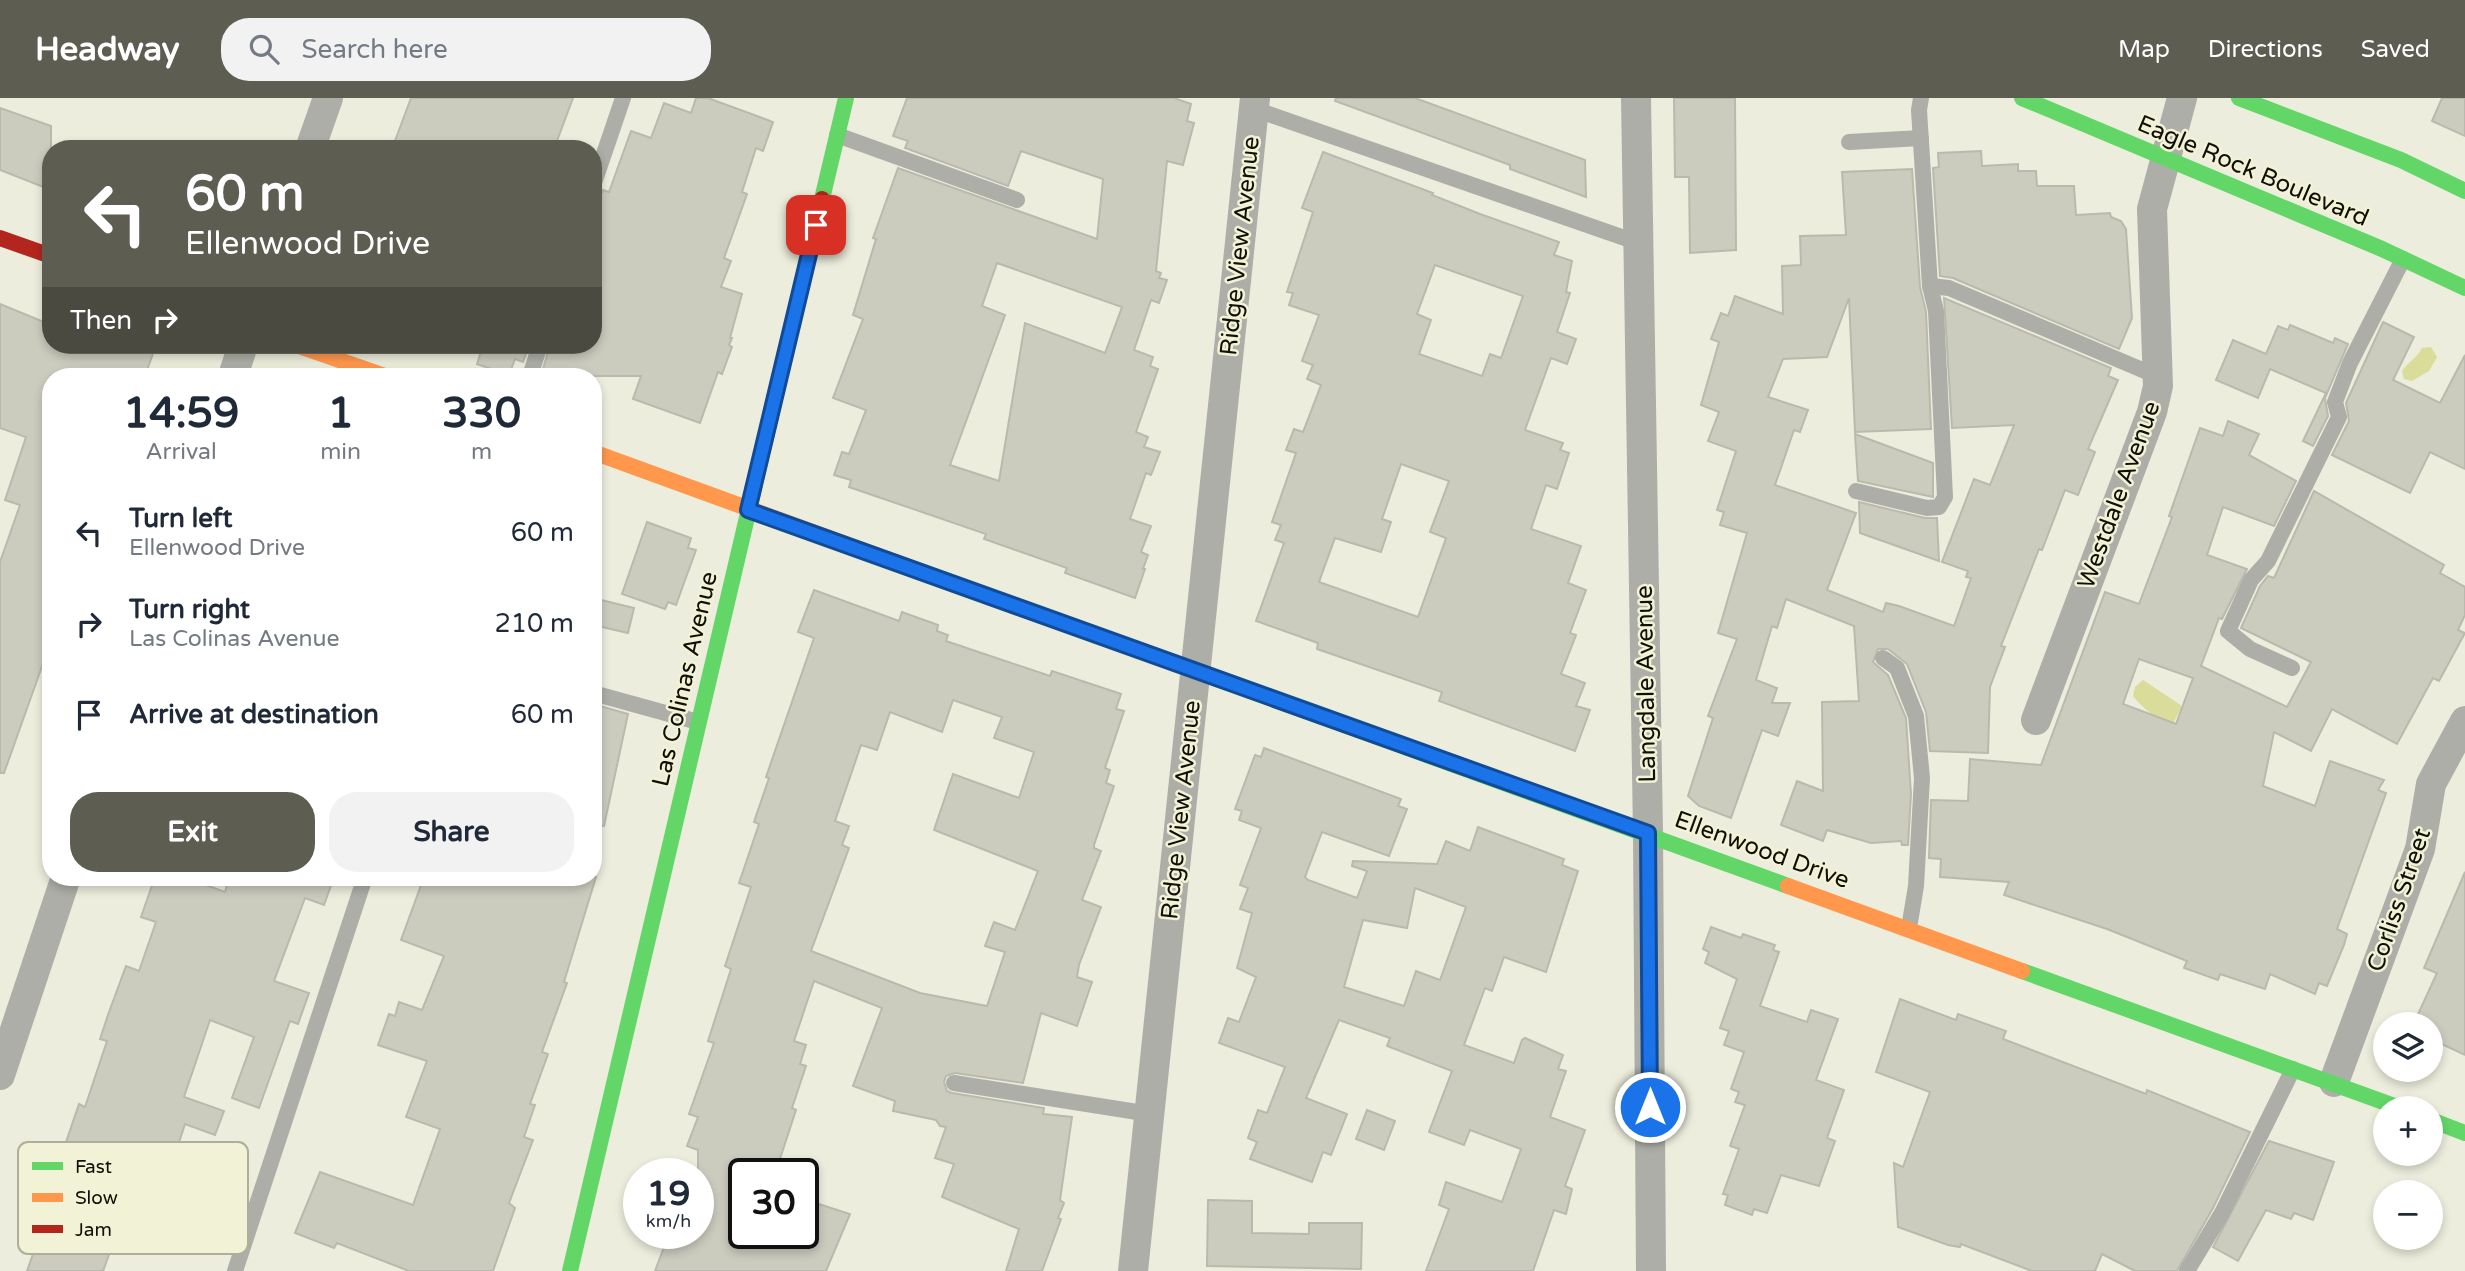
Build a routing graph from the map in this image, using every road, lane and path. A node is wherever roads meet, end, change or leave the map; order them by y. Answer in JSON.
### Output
{"nodes":[{"id":1,"x":328,"y":98,"type":"edge"},
{"id":2,"x":623,"y":98,"type":"edge"},
{"id":3,"x":846,"y":98,"type":"edge"},
{"id":4,"x":1636,"y":98,"type":"edge"},
{"id":5,"x":1922,"y":98,"type":"edge"},
{"id":6,"x":2022,"y":98,"type":"edge"},
{"id":7,"x":2182,"y":98,"type":"edge"},
{"id":8,"x":2239,"y":98,"type":"edge"},
{"id":9,"x":1250,"y":102,"type":"edge"},
{"id":10,"x":837,"y":135,"type":"junction"},
{"id":11,"x":1921,"y":138,"type":"junction"},
{"id":12,"x":313,"y":140,"type":"edge"},
{"id":13,"x":1849,"y":142,"type":"dead end"},
{"id":14,"x":2165,"y":159,"type":"junction"},
{"id":15,"x":602,"y":160,"type":"edge"},
{"id":16,"x":2465,"y":172,"type":"edge"},
{"id":17,"x":2461,"y":189,"type":"edge"},
{"id":18,"x":1017,"y":200,"type":"dead end"},
{"id":19,"x":0,"y":238,"type":"edge"},
{"id":20,"x":1639,"y":243,"type":"junction"},
{"id":21,"x":42,"y":253,"type":"edge"},
{"id":22,"x":2403,"y":259,"type":"junction"},
{"id":23,"x":1930,"y":286,"type":"junction"},
{"id":24,"x":2465,"y":288,"type":"edge"},
{"id":25,"x":322,"y":354,"type":"edge"},
{"id":26,"x":362,"y":368,"type":"edge"},
{"id":27,"x":2159,"y":377,"type":"junction"},
{"id":28,"x":602,"y":455,"type":"edge"},
{"id":29,"x":1856,"y":491,"type":"dead end"},
{"id":30,"x":748,"y":510,"type":"junction"},
{"id":31,"x":1883,"y":658,"type":"dead end"},
{"id":32,"x":2292,"y":668,"type":"dead end"},
{"id":33,"x":1196,"y":671,"type":"junction"},
{"id":34,"x":602,"y":695,"type":"edge"},
{"id":35,"x":2036,"y":720,"type":"dead end"},
{"id":36,"x":2465,"y":721,"type":"edge"},
{"id":37,"x":698,"y":722,"type":"junction"},
{"id":38,"x":1648,"y":833,"type":"junction"},
{"id":39,"x":63,"y":886,"type":"edge"},
{"id":40,"x":362,"y":886,"type":"edge"},
{"id":41,"x":1909,"y":928,"type":"junction"},
{"id":42,"x":2294,"y":1067,"type":"junction"},
{"id":43,"x":0,"y":1075,"type":"edge"},
{"id":44,"x":2334,"y":1082,"type":"junction"},
{"id":45,"x":954,"y":1083,"type":"dead end"},
{"id":46,"x":2373,"y":1097,"type":"edge"},
{"id":47,"x":1150,"y":1114,"type":"junction"},
{"id":48,"x":2443,"y":1125,"type":"edge"},
{"id":49,"x":2465,"y":1133,"type":"edge"},
{"id":50,"x":248,"y":1232,"type":"edge"},
{"id":51,"x":241,"y":1254,"type":"edge"},
{"id":52,"x":235,"y":1271,"type":"edge"},
{"id":53,"x":570,"y":1271,"type":"edge"},
{"id":54,"x":1133,"y":1271,"type":"edge"},
{"id":55,"x":1651,"y":1271,"type":"edge"},
{"id":56,"x":2187,"y":1271,"type":"edge"}],
"edges":[{"from":1,"to":12,"type":"street"},
{"from":2,"to":15,"type":"lane"},
{"from":3,"to":10,"type":"street","name":"Las Colinas Avenue"},
{"from":4,"to":20,"type":"street","name":"Langdale Avenue"},
{"from":5,"to":11,"type":"lane"},
{"from":6,"to":14,"type":"street","name":"Eagle Rock Boulevard"},
{"from":7,"to":14,"type":"street","name":"Westdale Avenue"},
{"from":8,"to":17,"type":"street"},
{"from":9,"to":20,"type":"lane"},
{"from":9,"to":33,"type":"street","name":"Ridge View Avenue"},
{"from":10,"to":18,"type":"lane"},
{"from":10,"to":30,"type":"street","name":"Las Colinas Avenue"},
{"from":11,"to":13,"type":"lane"},
{"from":11,"to":23,"type":"lane"},
{"from":14,"to":22,"type":"street","name":"Eagle Rock Boulevard"},
{"from":14,"to":27,"type":"street","name":"Westdale Avenue"},
{"from":16,"to":17,"type":"lane"},
{"from":19,"to":21,"type":"street"},
{"from":20,"to":38,"type":"street","name":"Langdale Avenue"},
{"from":22,"to":24,"type":"street","name":"Eagle Rock Boulevard"},
{"from":22,"to":32,"type":"lane"},
{"from":23,"to":27,"type":"lane"},
{"from":23,"to":29,"type":"lane"},
{"from":25,"to":26,"type":"street"},
{"from":27,"to":35,"type":"street","name":"Westdale Avenue"},
{"from":28,"to":30,"type":"street","name":"Ellenwood Drive"},
{"from":30,"to":33,"type":"street","name":"Ellenwood Drive"},
{"from":30,"to":37,"type":"street","name":"Las Colinas Avenue"},
{"from":31,"to":41,"type":"lane"},
{"from":33,"to":38,"type":"street","name":"Ellenwood Drive"},
{"from":33,"to":47,"type":"street","name":"Ridge View Avenue"},
{"from":34,"to":37,"type":"lane"},
{"from":36,"to":44,"type":"street","name":"Corliss Street"},
{"from":37,"to":53,"type":"street","name":"Las Colinas Avenue"},
{"from":38,"to":41,"type":"street","name":"Ellenwood Drive"},
{"from":38,"to":55,"type":"street","name":"Langdale Avenue"},
{"from":39,"to":43,"type":"street"},
{"from":40,"to":50,"type":"lane"},
{"from":41,"to":42,"type":"street","name":"Ellenwood Drive"},
{"from":42,"to":44,"type":"street","name":"Ellenwood Drive"},
{"from":42,"to":56,"type":"lane"},
{"from":44,"to":46,"type":"street","name":"Ellenwood Drive"},
{"from":45,"to":47,"type":"lane"},
{"from":47,"to":54,"type":"street","name":"Ridge View Avenue"},
{"from":48,"to":49,"type":"street"},
{"from":51,"to":52,"type":"lane"}]}
